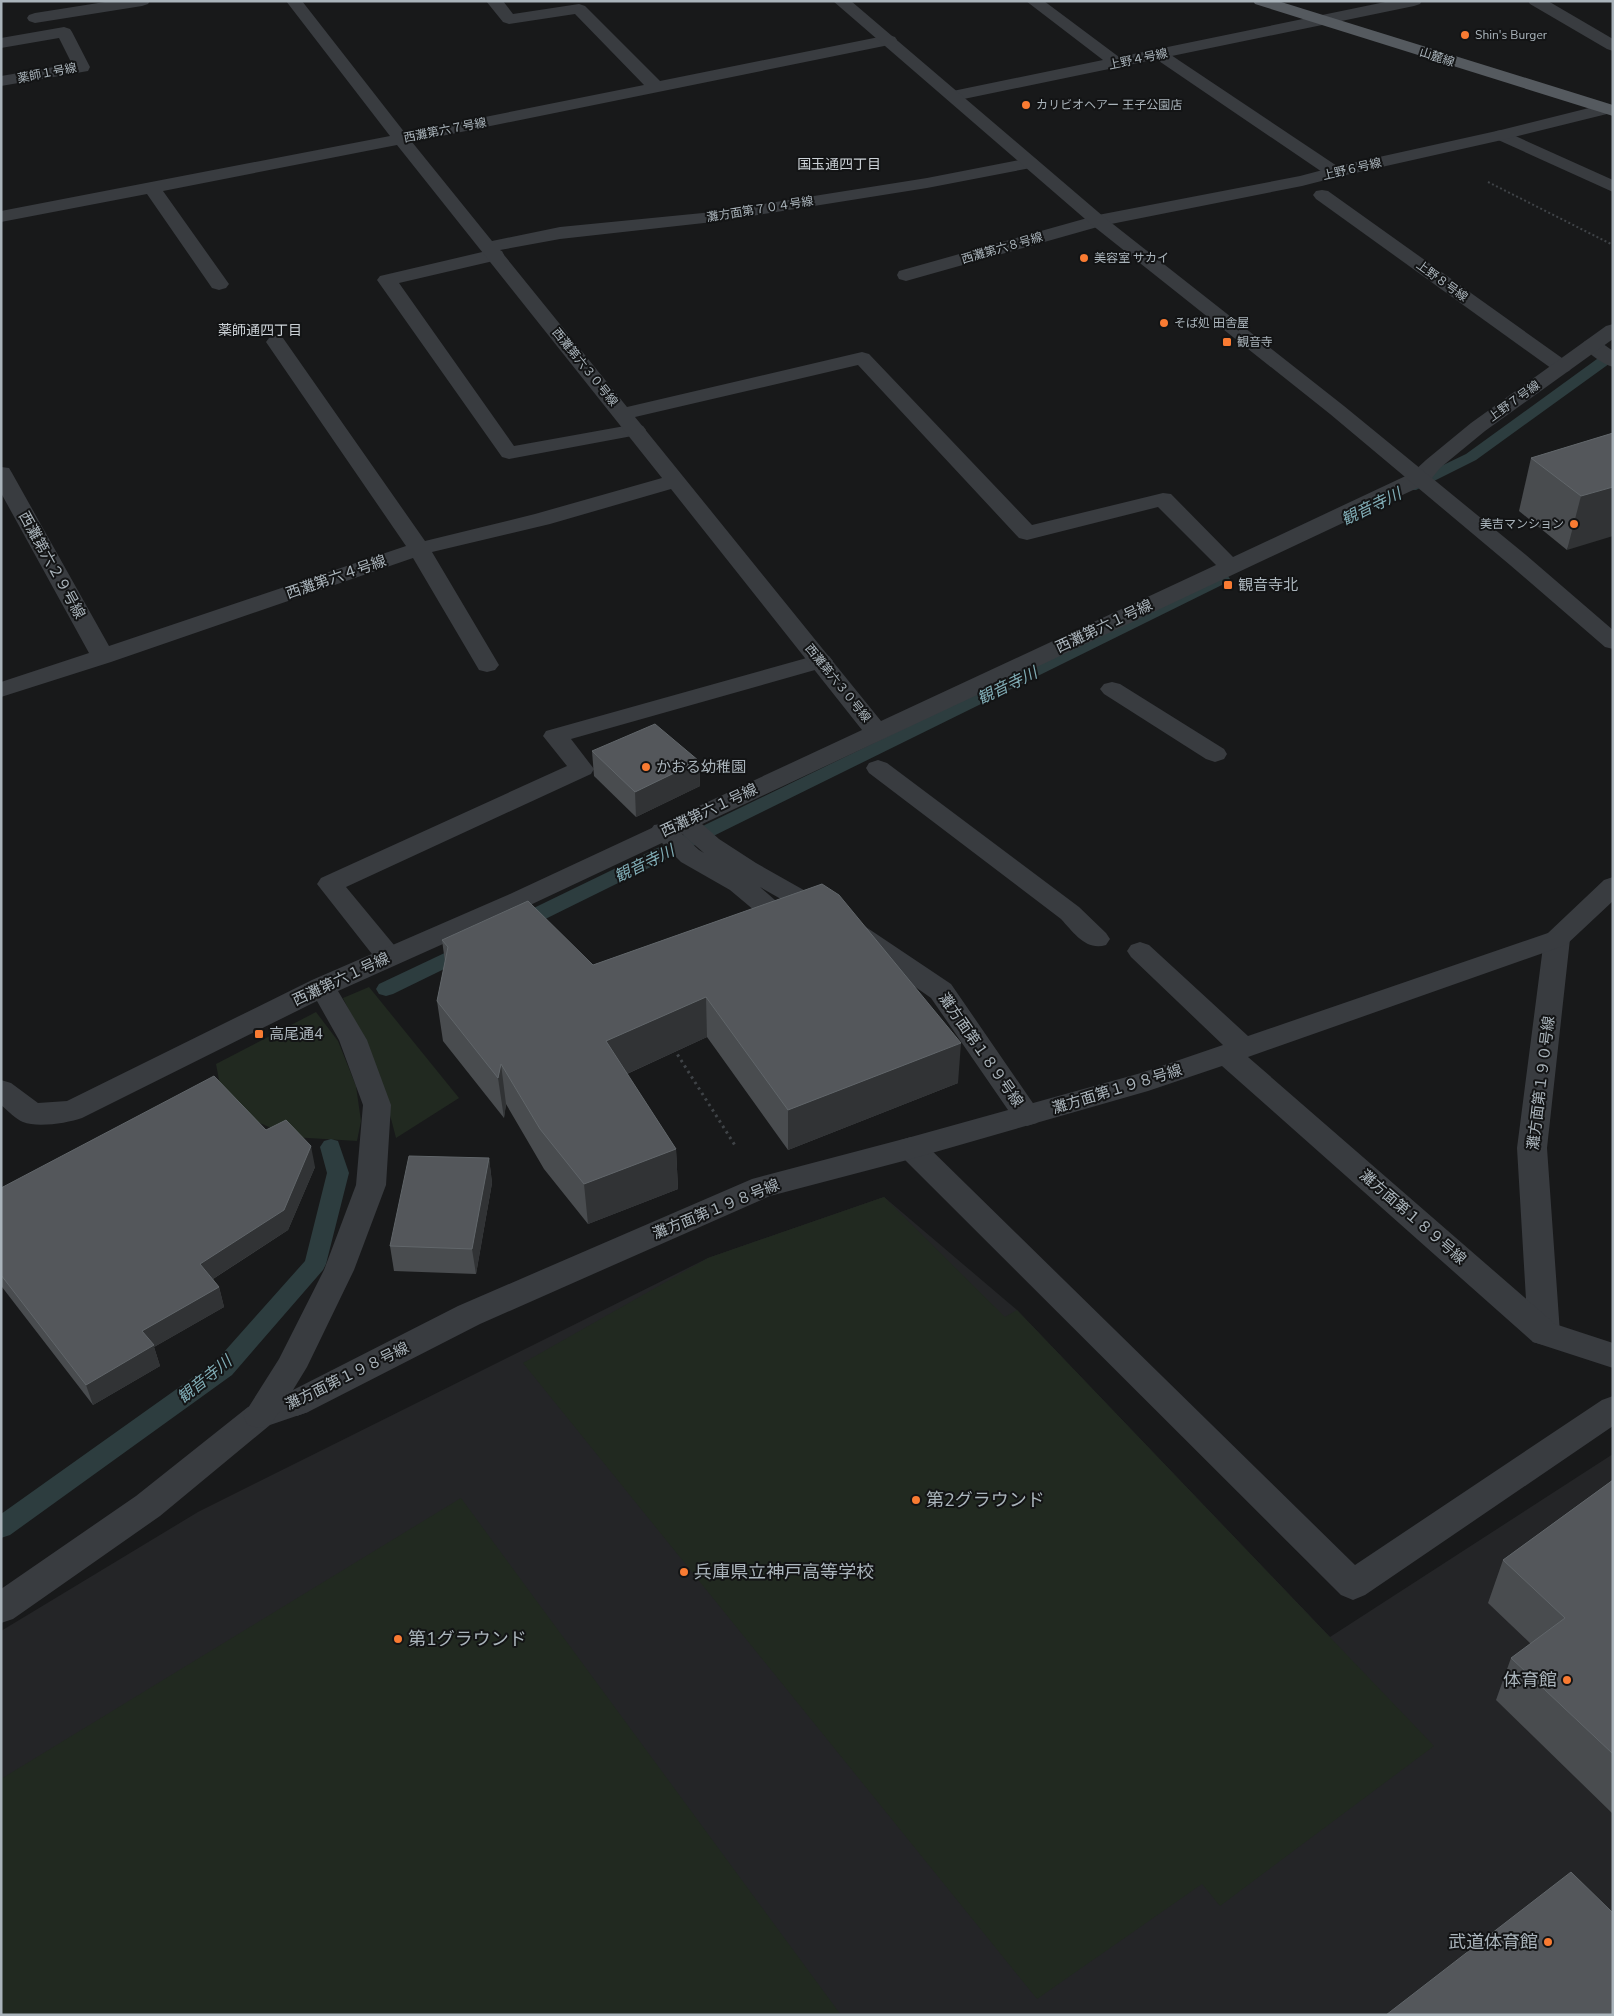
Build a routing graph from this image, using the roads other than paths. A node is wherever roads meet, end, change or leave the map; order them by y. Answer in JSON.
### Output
{"nodes":[{"id":1,"x":142,"y":1,"type":"edge"},
{"id":2,"x":294,"y":1,"type":"edge"},
{"id":3,"x":494,"y":1,"type":"edge"},
{"id":4,"x":841,"y":1,"type":"edge"},
{"id":5,"x":1034,"y":1,"type":"edge"},
{"id":6,"x":1261,"y":1,"type":"edge"},
{"id":7,"x":1414,"y":1,"type":"edge"},
{"id":8,"x":1536,"y":1,"type":"edge"},
{"id":9,"x":35,"y":18,"type":"dead end"},
{"id":10,"x":1322,"y":20,"type":"junction"},
{"id":11,"x":889,"y":40,"type":"junction"},
{"id":12,"x":1,"y":43,"type":"edge"},
{"id":13,"x":1613,"y":46,"type":"edge"},
{"id":14,"x":1159,"y":54,"type":"junction"},
{"id":15,"x":1117,"y":63,"type":"junction"},
{"id":16,"x":1,"y":81,"type":"edge"},
{"id":17,"x":656,"y":87,"type":"junction"},
{"id":18,"x":954,"y":96,"type":"junction"},
{"id":19,"x":1609,"y":110,"type":"edge"},
{"id":20,"x":1502,"y":135,"type":"junction"},
{"id":21,"x":401,"y":139,"type":"junction"},
{"id":22,"x":1030,"y":163,"type":"junction"},
{"id":23,"x":1334,"y":172,"type":"junction"},
{"id":24,"x":1613,"y":187,"type":"edge"},
{"id":25,"x":152,"y":188,"type":"junction"},
{"id":26,"x":1322,"y":195,"type":"dead end"},
{"id":27,"x":1,"y":217,"type":"edge"},
{"id":28,"x":1098,"y":221,"type":"junction"},
{"id":29,"x":492,"y":251,"type":"junction"},
{"id":30,"x":906,"y":275,"type":"dead end"},
{"id":31,"x":219,"y":284,"type":"dead end"},
{"id":32,"x":1613,"y":330,"type":"edge"},
{"id":33,"x":276,"y":342,"type":"dead end"},
{"id":34,"x":1593,"y":346,"type":"junction"},
{"id":35,"x":1613,"y":361,"type":"edge"},
{"id":36,"x":1562,"y":367,"type":"junction"},
{"id":37,"x":630,"y":422,"type":"junction"},
{"id":38,"x":1,"y":473,"type":"edge"},
{"id":39,"x":1420,"y":478,"type":"junction"},
{"id":40,"x":676,"y":481,"type":"junction"},
{"id":41,"x":419,"y":549,"type":"junction"},
{"id":42,"x":1230,"y":566,"type":"junction"},
{"id":43,"x":1613,"y":642,"type":"edge"},
{"id":44,"x":103,"y":657,"type":"junction"},
{"id":45,"x":821,"y":661,"type":"junction"},
{"id":46,"x":487,"y":665,"type":"dead end"},
{"id":47,"x":1112,"y":689,"type":"dead end"},
{"id":48,"x":1,"y":690,"type":"edge"},
{"id":49,"x":877,"y":732,"type":"junction"},
{"id":50,"x":1215,"y":754,"type":"dead end"},
{"id":51,"x":878,"y":768,"type":"dead end"},
{"id":52,"x":678,"y":826,"type":"junction"},
{"id":53,"x":700,"y":851,"type":"junction"},
{"id":54,"x":1613,"y":886,"type":"edge"},
{"id":55,"x":782,"y":920,"type":"edge"},
{"id":56,"x":1097,"y":939,"type":"dead end"},
{"id":57,"x":1556,"y":939,"type":"junction"},
{"id":58,"x":1140,"y":951,"type":"dead end"},
{"id":59,"x":389,"y":957,"type":"junction"},
{"id":60,"x":322,"y":987,"type":"junction"},
{"id":61,"x":1236,"y":1051,"type":"junction"},
{"id":62,"x":1,"y":1090,"type":"edge"},
{"id":63,"x":1027,"y":1116,"type":"junction"},
{"id":64,"x":911,"y":1148,"type":"junction"},
{"id":65,"x":1544,"y":1333,"type":"junction"},
{"id":66,"x":1613,"y":1356,"type":"edge"},
{"id":67,"x":1613,"y":1409,"type":"edge"},
{"id":68,"x":258,"y":1416,"type":"junction"},
{"id":69,"x":1,"y":1608,"type":"edge"}],
"edges":[{"from":1,"to":9,"type":"street"},
{"from":2,"to":21,"type":"street","name":"西灘第六３０号線"},
{"from":3,"to":17,"type":"street"},
{"from":4,"to":11,"type":"street"},
{"from":5,"to":15,"type":"street"},
{"from":6,"to":10,"type":"main road","name":"山麓線"},
{"from":7,"to":10,"type":"street","name":"上野４号線"},
{"from":8,"to":13,"type":"street"},
{"from":10,"to":14,"type":"street","name":"上野４号線"},
{"from":10,"to":19,"type":"main road","name":"山麓線"},
{"from":11,"to":17,"type":"street","name":"西灘第六７号線"},
{"from":11,"to":18,"type":"street"},
{"from":12,"to":16,"type":"street","name":"薬師１号線"},
{"from":14,"to":15,"type":"street","name":"上野４号線"},
{"from":14,"to":23,"type":"street"},
{"from":15,"to":18,"type":"street","name":"上野４号線"},
{"from":17,"to":21,"type":"street","name":"西灘第六７号線"},
{"from":18,"to":22,"type":"street"},
{"from":19,"to":20,"type":"street","name":"上野６号線"},
{"from":20,"to":23,"type":"street","name":"上野６号線"},
{"from":20,"to":24,"type":"street"},
{"from":21,"to":25,"type":"street","name":"西灘第六７号線"},
{"from":21,"to":29,"type":"street","name":"西灘第六３０号線"},
{"from":22,"to":28,"type":"street"},
{"from":22,"to":29,"type":"street","name":"灘方面第７０４号線"},
{"from":23,"to":28,"type":"street","name":"上野６号線"},
{"from":25,"to":27,"type":"street","name":"西灘第六７号線"},
{"from":25,"to":31,"type":"street"},
{"from":26,"to":36,"type":"street","name":"上野８号線"},
{"from":28,"to":30,"type":"street","name":"西灘第六８号線"},
{"from":28,"to":39,"type":"street"},
{"from":29,"to":37,"type":"street","name":"西灘第六３０号線"},
{"from":29,"to":37,"type":"street","name":"灘方面第７０４号線"},
{"from":32,"to":34,"type":"street","name":"上野７号線"},
{"from":33,"to":41,"type":"street"},
{"from":34,"to":35,"type":"street"},
{"from":34,"to":36,"type":"street","name":"上野７号線"},
{"from":36,"to":39,"type":"street","name":"上野７号線"},
{"from":37,"to":40,"type":"street","name":"西灘第六３０号線"},
{"from":37,"to":42,"type":"street"},
{"from":38,"to":44,"type":"street","name":"西灘第六２９号線"},
{"from":39,"to":42,"type":"street","name":"西灘第六１号線"},
{"from":39,"to":43,"type":"street"},
{"from":40,"to":41,"type":"street","name":"西灘第六４号線"},
{"from":40,"to":45,"type":"street","name":"西灘第六３０号線"},
{"from":41,"to":44,"type":"street","name":"西灘第六４号線"},
{"from":41,"to":46,"type":"street"},
{"from":42,"to":49,"type":"street","name":"西灘第六１号線"},
{"from":44,"to":48,"type":"street","name":"西灘第六４号線"},
{"from":45,"to":49,"type":"street","name":"西灘第六３０号線"},
{"from":45,"to":59,"type":"street"},
{"from":47,"to":50,"type":"street"},
{"from":49,"to":52,"type":"street","name":"西灘第六１号線"},
{"from":51,"to":56,"type":"street"},
{"from":52,"to":53,"type":"street"},
{"from":52,"to":59,"type":"street","name":"西灘第六１号線"},
{"from":53,"to":55,"type":"street"},
{"from":53,"to":63,"type":"street","name":"灘方面第１８９号線"},
{"from":54,"to":57,"type":"street"},
{"from":57,"to":61,"type":"street","name":"灘方面第１９８号線"},
{"from":57,"to":65,"type":"street","name":"灘方面第１９０号線"},
{"from":58,"to":61,"type":"street","name":"灘方面第１８９号線"},
{"from":59,"to":60,"type":"street","name":"西灘第六１号線"},
{"from":60,"to":62,"type":"street","name":"西灘第六１号線"},
{"from":60,"to":68,"type":"street"},
{"from":61,"to":63,"type":"street","name":"灘方面第１９８号線"},
{"from":61,"to":65,"type":"street","name":"灘方面第１８９号線"},
{"from":63,"to":64,"type":"street","name":"灘方面第１９８号線"},
{"from":64,"to":67,"type":"street"},
{"from":64,"to":68,"type":"street","name":"灘方面第１９８号線"},
{"from":65,"to":66,"type":"street","name":"灘方面第１８９号線"},
{"from":68,"to":69,"type":"street","name":"灘方面第１９８号線"}]}
